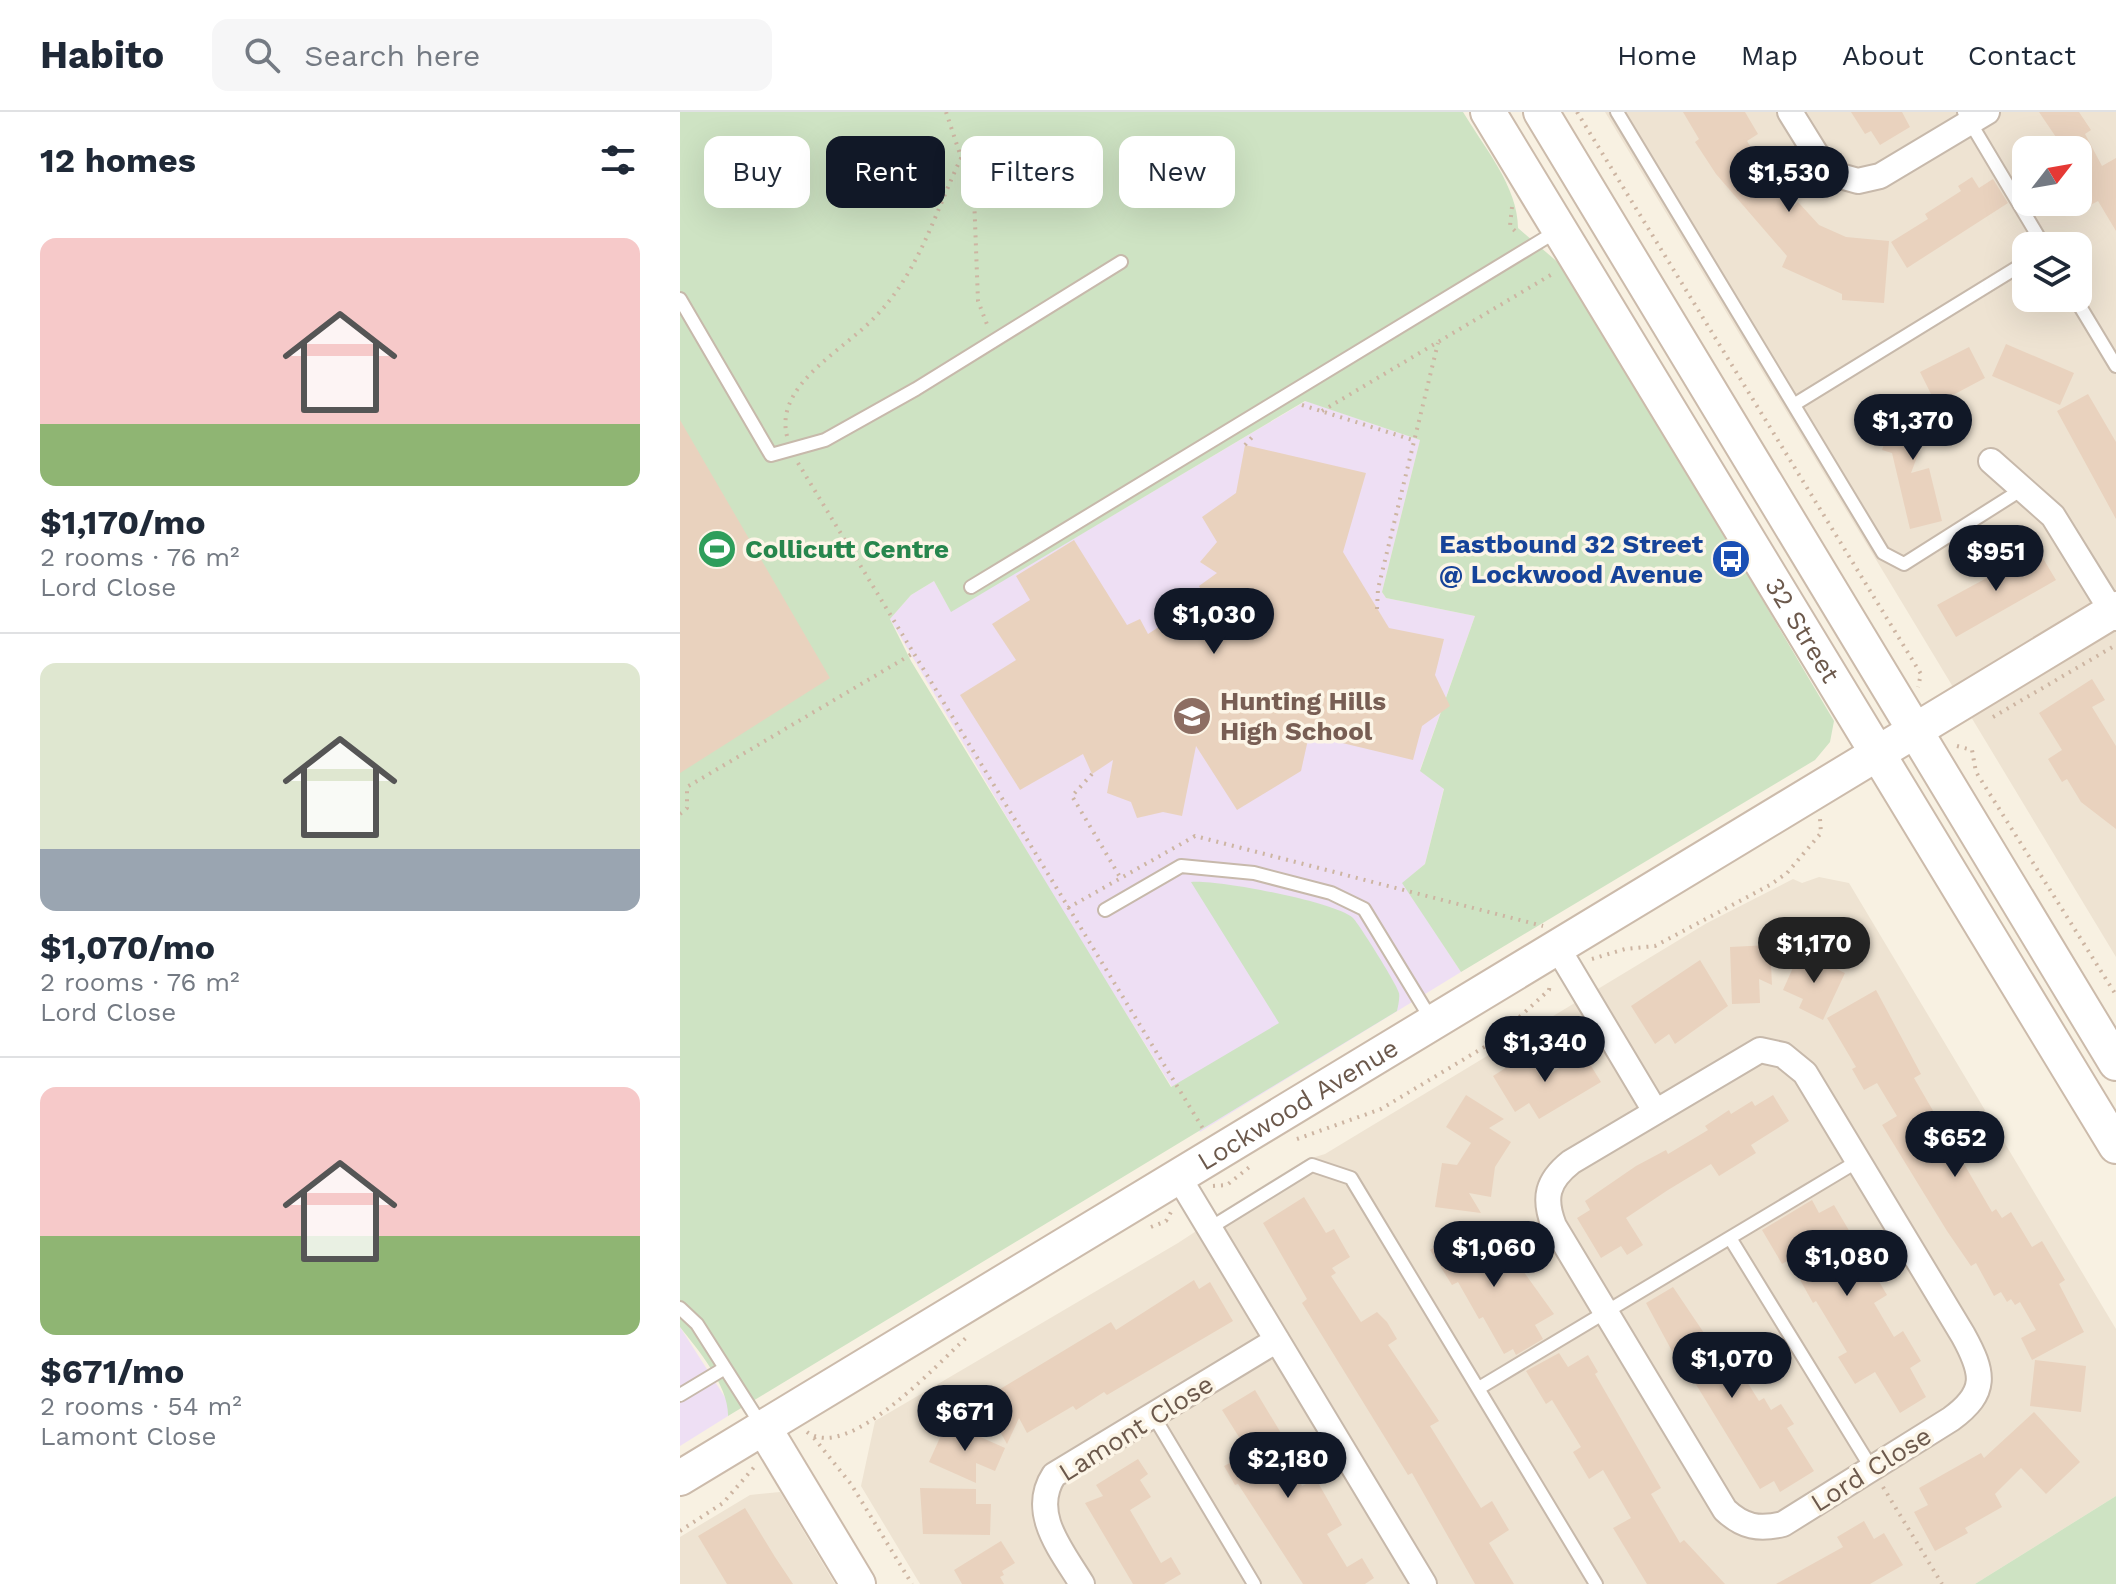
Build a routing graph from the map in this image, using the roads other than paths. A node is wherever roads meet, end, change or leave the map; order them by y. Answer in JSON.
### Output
{"nodes":[{"id":1,"x":1488,"y":112,"type":"edge"},
{"id":2,"x":1541,"y":112,"type":"edge"},
{"id":3,"x":1617,"y":112,"type":"edge"},
{"id":4,"x":1790,"y":112,"type":"edge"},
{"id":5,"x":1974,"y":116,"type":"edge"},
{"id":6,"x":1560,"y":229,"type":"junction"},
{"id":7,"x":2036,"y":232,"type":"edge"},
{"id":8,"x":1121,"y":262,"type":"dead end"},
{"id":9,"x":2012,"y":271,"type":"edge"},
{"id":10,"x":680,"y":299,"type":"edge"},
{"id":11,"x":2083,"y":312,"type":"edge"},
{"id":12,"x":2116,"y":366,"type":"edge"},
{"id":13,"x":1795,"y":404,"type":"junction"},
{"id":14,"x":1991,"y":461,"type":"dead end"},
{"id":15,"x":2024,"y":488,"type":"junction"},
{"id":16,"x":971,"y":587,"type":"dead end"},
{"id":17,"x":2115,"y":612,"type":"edge"},
{"id":18,"x":1916,"y":732,"type":"junction"},
{"id":19,"x":1879,"y":754,"type":"junction"},
{"id":20,"x":1105,"y":910,"type":"dead end"},
{"id":21,"x":1552,"y":937,"type":"junction"},
{"id":22,"x":1433,"y":1022,"type":"junction"},
{"id":23,"x":2116,"y":1063,"type":"edge"},
{"id":24,"x":1655,"y":1111,"type":"junction"},
{"id":25,"x":2116,"y":1146,"type":"edge"},
{"id":26,"x":1858,"y":1161,"type":"junction"},
{"id":27,"x":1178,"y":1176,"type":"junction"},
{"id":28,"x":1210,"y":1228,"type":"junction"},
{"id":29,"x":1730,"y":1238,"type":"junction"},
{"id":30,"x":680,"y":1308,"type":"edge"},
{"id":31,"x":1606,"y":1312,"type":"junction"},
{"id":32,"x":1277,"y":1340,"type":"junction"},
{"id":33,"x":725,"y":1368,"type":"junction"},
{"id":34,"x":1479,"y":1388,"type":"junction"},
{"id":35,"x":680,"y":1395,"type":"edge"},
{"id":36,"x":1153,"y":1415,"type":"junction"},
{"id":37,"x":764,"y":1428,"type":"junction"},
{"id":38,"x":1872,"y":1469,"type":"junction"},
{"id":39,"x":680,"y":1478,"type":"edge"},
{"id":40,"x":858,"y":1584,"type":"edge"},
{"id":41,"x":1082,"y":1584,"type":"edge"},
{"id":42,"x":1254,"y":1584,"type":"edge"},
{"id":43,"x":1424,"y":1584,"type":"edge"},
{"id":44,"x":1596,"y":1584,"type":"edge"}],
"edges":[{"from":1,"to":6,"type":"street","name":"32 Street"},
{"from":2,"to":18,"type":"street","name":"32 Street"},
{"from":3,"to":13,"type":"lane"},
{"from":4,"to":5,"type":"street"},
{"from":5,"to":7,"type":"lane"},
{"from":6,"to":16,"type":"lane"},
{"from":6,"to":19,"type":"street","name":"32 Street"},
{"from":8,"to":10,"type":"lane"},
{"from":9,"to":13,"type":"lane"},
{"from":11,"to":12,"type":"lane"},
{"from":13,"to":15,"type":"lane"},
{"from":14,"to":15,"type":"street"},
{"from":15,"to":17,"type":"street"},
{"from":17,"to":18,"type":"street","name":"Lockwood Avenue"},
{"from":18,"to":19,"type":"street","name":"Lockwood Avenue"},
{"from":18,"to":23,"type":"street","name":"32 Street"},
{"from":19,"to":21,"type":"street","name":"Lockwood Avenue"},
{"from":19,"to":25,"type":"street","name":"32 Street"},
{"from":20,"to":22,"type":"lane"},
{"from":21,"to":22,"type":"street","name":"Lockwood Avenue"},
{"from":21,"to":24,"type":"street"},
{"from":22,"to":27,"type":"street","name":"Lockwood Avenue"},
{"from":24,"to":26,"type":"street","name":"Lord Close"},
{"from":24,"to":31,"type":"street","name":"Lord Close"},
{"from":26,"to":29,"type":"lane"},
{"from":26,"to":38,"type":"street","name":"Lord Close"},
{"from":27,"to":28,"type":"street"},
{"from":27,"to":37,"type":"street","name":"Lockwood Avenue"},
{"from":28,"to":32,"type":"street"},
{"from":28,"to":34,"type":"lane"},
{"from":29,"to":31,"type":"lane"},
{"from":29,"to":38,"type":"lane"},
{"from":30,"to":33,"type":"lane"},
{"from":31,"to":34,"type":"lane"},
{"from":31,"to":38,"type":"street","name":"Lord Close"},
{"from":32,"to":36,"type":"street","name":"Lamont Close"},
{"from":32,"to":43,"type":"street"},
{"from":33,"to":35,"type":"lane"},
{"from":33,"to":37,"type":"lane"},
{"from":34,"to":44,"type":"lane"},
{"from":36,"to":41,"type":"street","name":"Lamont Close"},
{"from":36,"to":42,"type":"lane"},
{"from":37,"to":39,"type":"street","name":"Lockwood Avenue"},
{"from":37,"to":40,"type":"street"}]}
